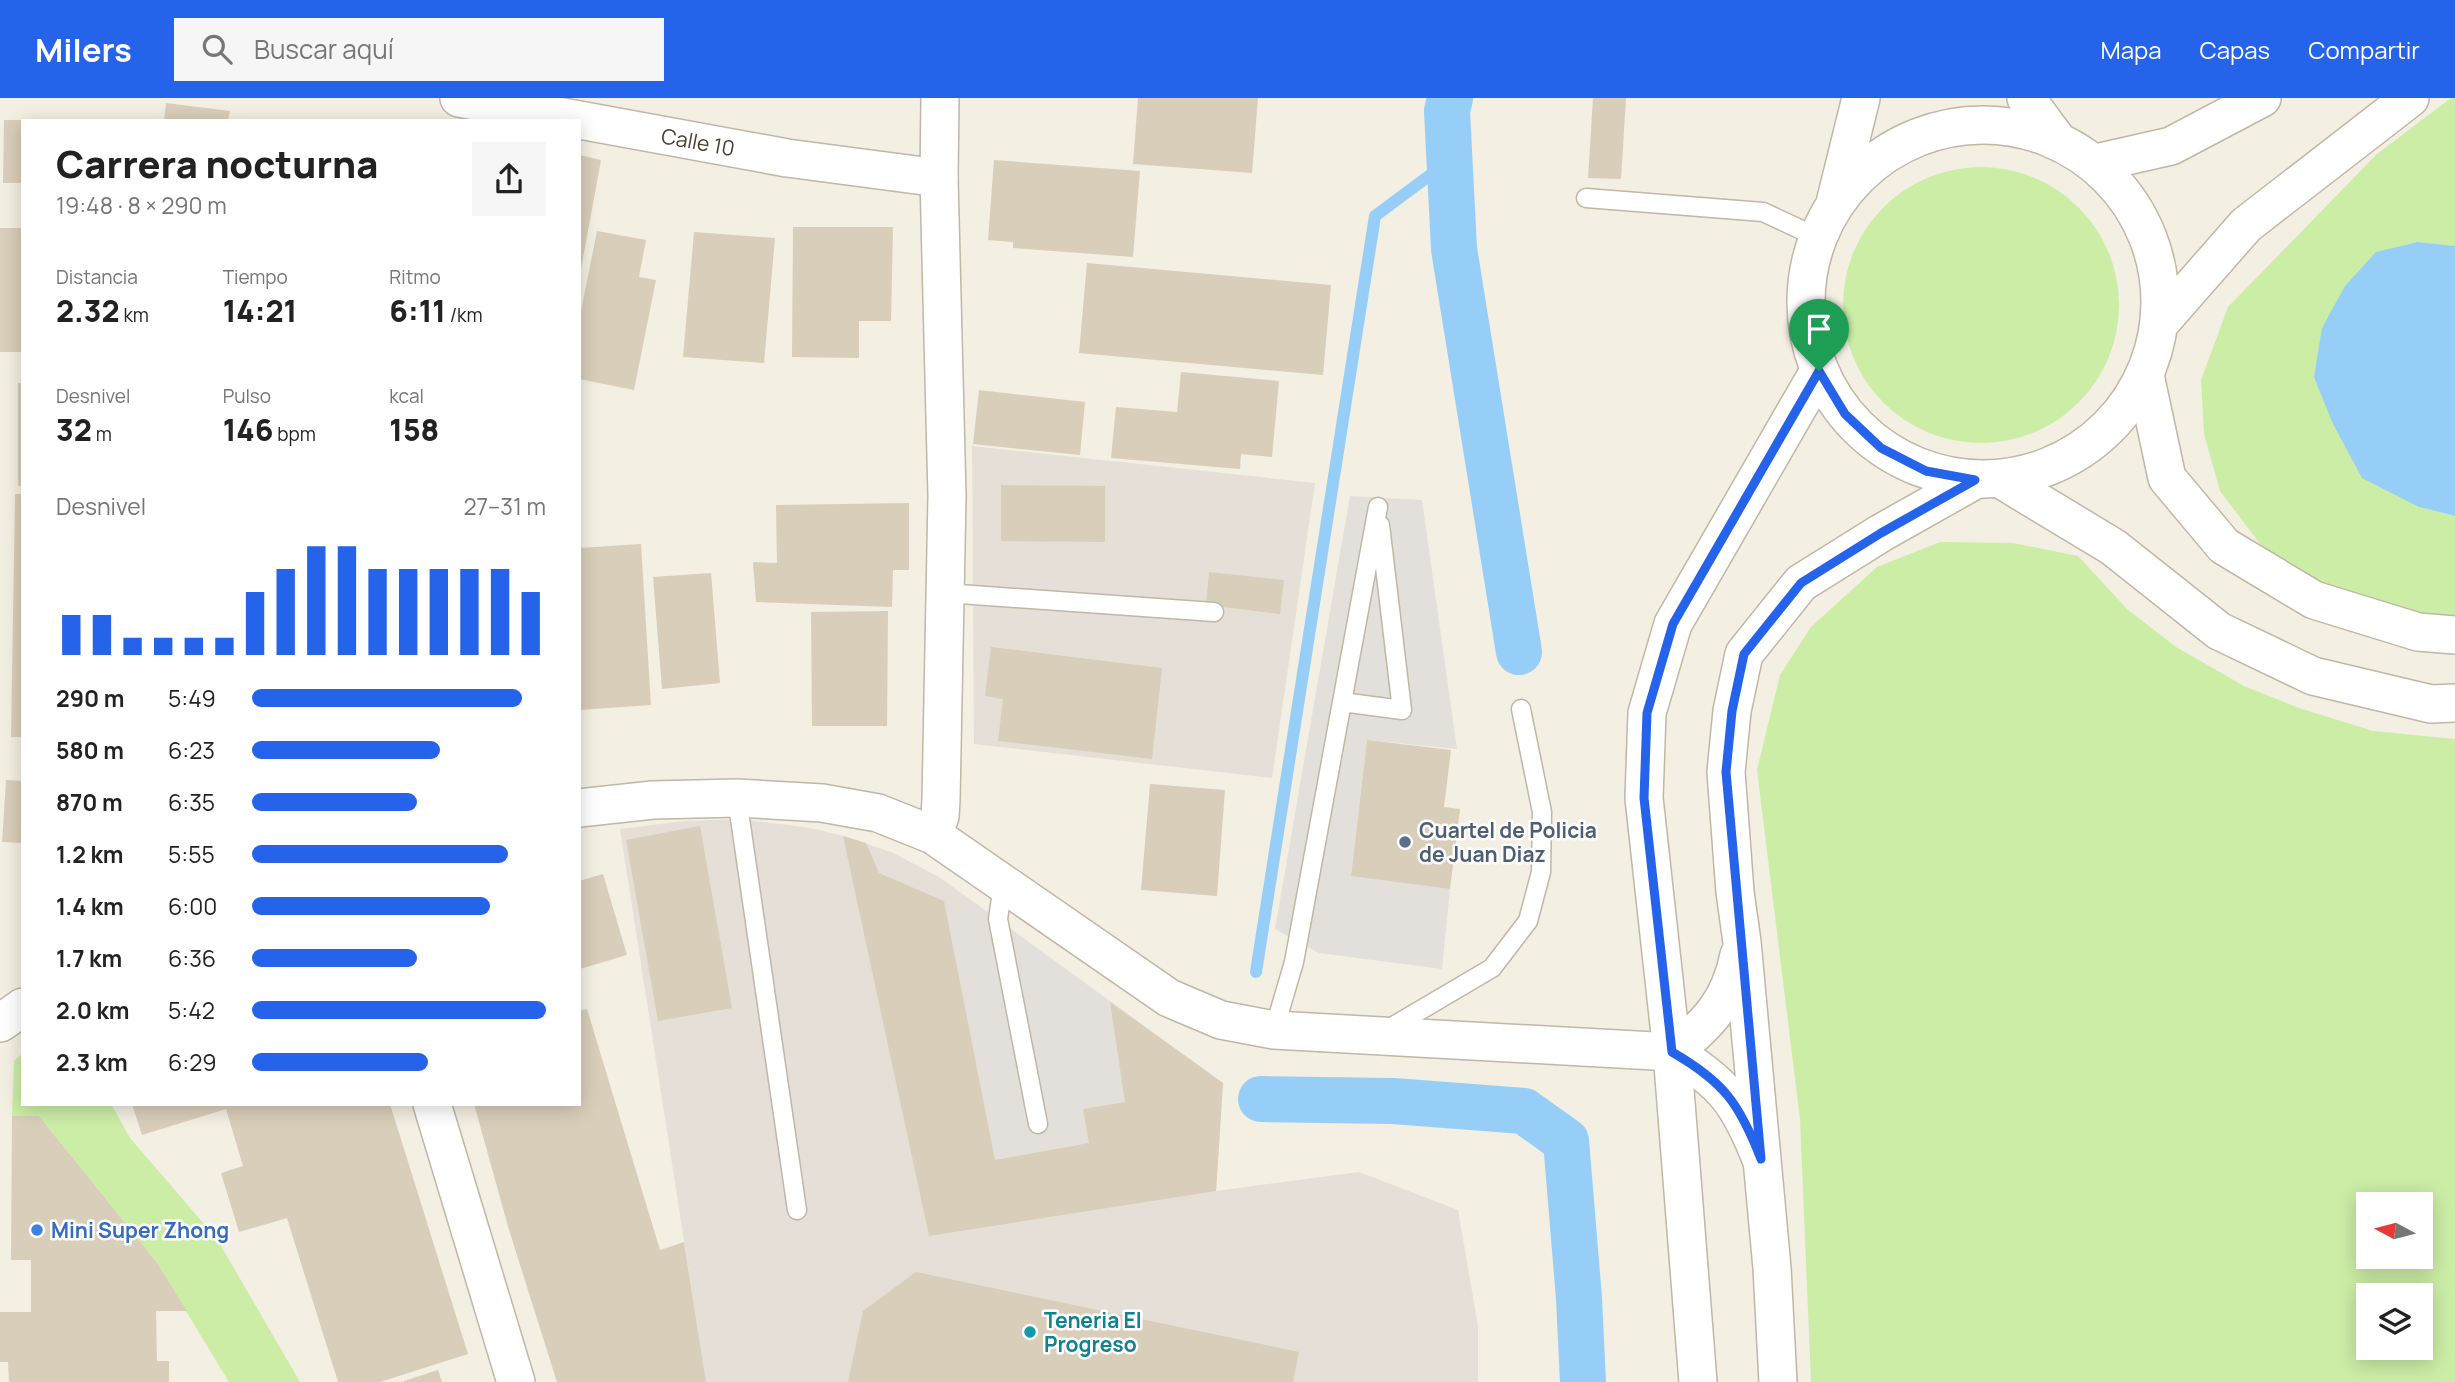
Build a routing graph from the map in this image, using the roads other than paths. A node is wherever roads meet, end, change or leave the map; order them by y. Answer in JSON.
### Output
{"nodes":[{"id":1,"x":459,"y":98,"type":"edge"},
{"id":2,"x":940,"y":98,"type":"edge"},
{"id":3,"x":1861,"y":98,"type":"edge"},
{"id":4,"x":2026,"y":98,"type":"edge"},
{"id":5,"x":2262,"y":98,"type":"edge"},
{"id":6,"x":2410,"y":98,"type":"edge"},
{"id":7,"x":574,"y":119,"type":"edge"},
{"id":8,"x":581,"y":120,"type":"edge"},
{"id":9,"x":2055,"y":137,"type":"junction"},
{"id":10,"x":2096,"y":163,"type":"junction"},
{"id":11,"x":939,"y":178,"type":"junction"},
{"id":12,"x":1586,"y":198,"type":"dead end"},
{"id":13,"x":1836,"y":201,"type":"junction"},
{"id":14,"x":1819,"y":238,"type":"junction"},
{"id":15,"x":2160,"y":323,"type":"junction"},
{"id":16,"x":1819,"y":371,"type":"junction"},
{"id":17,"x":2145,"y":374,"type":"junction"},
{"id":18,"x":1988,"y":480,"type":"junction"},
{"id":19,"x":945,"y":593,"type":"junction"},
{"id":20,"x":1214,"y":612,"type":"dead end"},
{"id":21,"x":2455,"y":635,"type":"edge"},
{"id":22,"x":1342,"y":702,"type":"junction"},
{"id":23,"x":2455,"y":703,"type":"edge"},
{"id":24,"x":1521,"y":709,"type":"dead end"},
{"id":25,"x":737,"y":798,"type":"junction"},
{"id":26,"x":581,"y":808,"type":"edge"},
{"id":27,"x":933,"y":835,"type":"junction"},
{"id":28,"x":1003,"y":884,"type":"junction"},
{"id":29,"x":1742,"y":942,"type":"junction"},
{"id":30,"x":21,"y":1008,"type":"edge"},
{"id":31,"x":0,"y":1023,"type":"edge"},
{"id":32,"x":1274,"y":1030,"type":"junction"},
{"id":33,"x":1379,"y":1035,"type":"junction"},
{"id":34,"x":1672,"y":1052,"type":"junction"},
{"id":35,"x":433,"y":1106,"type":"edge"},
{"id":36,"x":1038,"y":1124,"type":"dead end"},
{"id":37,"x":1761,"y":1159,"type":"junction"},
{"id":38,"x":797,"y":1210,"type":"dead end"},
{"id":39,"x":516,"y":1382,"type":"edge"},
{"id":40,"x":1698,"y":1382,"type":"edge"},
{"id":41,"x":1778,"y":1382,"type":"edge"}],
"edges":[{"from":1,"to":7,"type":"street","name":"Calle 10"},
{"from":2,"to":11,"type":"street"},
{"from":3,"to":13,"type":"street"},
{"from":4,"to":9,"type":"street"},
{"from":5,"to":10,"type":"street"},
{"from":6,"to":15,"type":"street"},
{"from":8,"to":11,"type":"street","name":"Calle 10"},
{"from":9,"to":10,"type":"street"},
{"from":9,"to":13,"type":"street"},
{"from":10,"to":15,"type":"street"},
{"from":11,"to":19,"type":"street"},
{"from":12,"to":14,"type":"lane"},
{"from":13,"to":14,"type":"street"},
{"from":14,"to":16,"type":"street"},
{"from":15,"to":17,"type":"street"},
{"from":16,"to":18,"type":"street"},
{"from":16,"to":34,"type":"street"},
{"from":17,"to":18,"type":"street"},
{"from":17,"to":21,"type":"street"},
{"from":18,"to":23,"type":"street"},
{"from":18,"to":29,"type":"street"},
{"from":19,"to":20,"type":"lane"},
{"from":19,"to":27,"type":"street"},
{"from":22,"to":22,"type":"lane"},
{"from":22,"to":32,"type":"lane"},
{"from":24,"to":33,"type":"lane"},
{"from":25,"to":26,"type":"street"},
{"from":25,"to":27,"type":"street"},
{"from":25,"to":38,"type":"lane"},
{"from":27,"to":28,"type":"street"},
{"from":28,"to":32,"type":"street"},
{"from":28,"to":36,"type":"lane"},
{"from":29,"to":34,"type":"street"},
{"from":29,"to":37,"type":"street"},
{"from":30,"to":31,"type":"street"},
{"from":32,"to":33,"type":"street"},
{"from":33,"to":34,"type":"street"},
{"from":34,"to":37,"type":"street"},
{"from":34,"to":40,"type":"street"},
{"from":35,"to":39,"type":"street"},
{"from":37,"to":41,"type":"street"}]}
